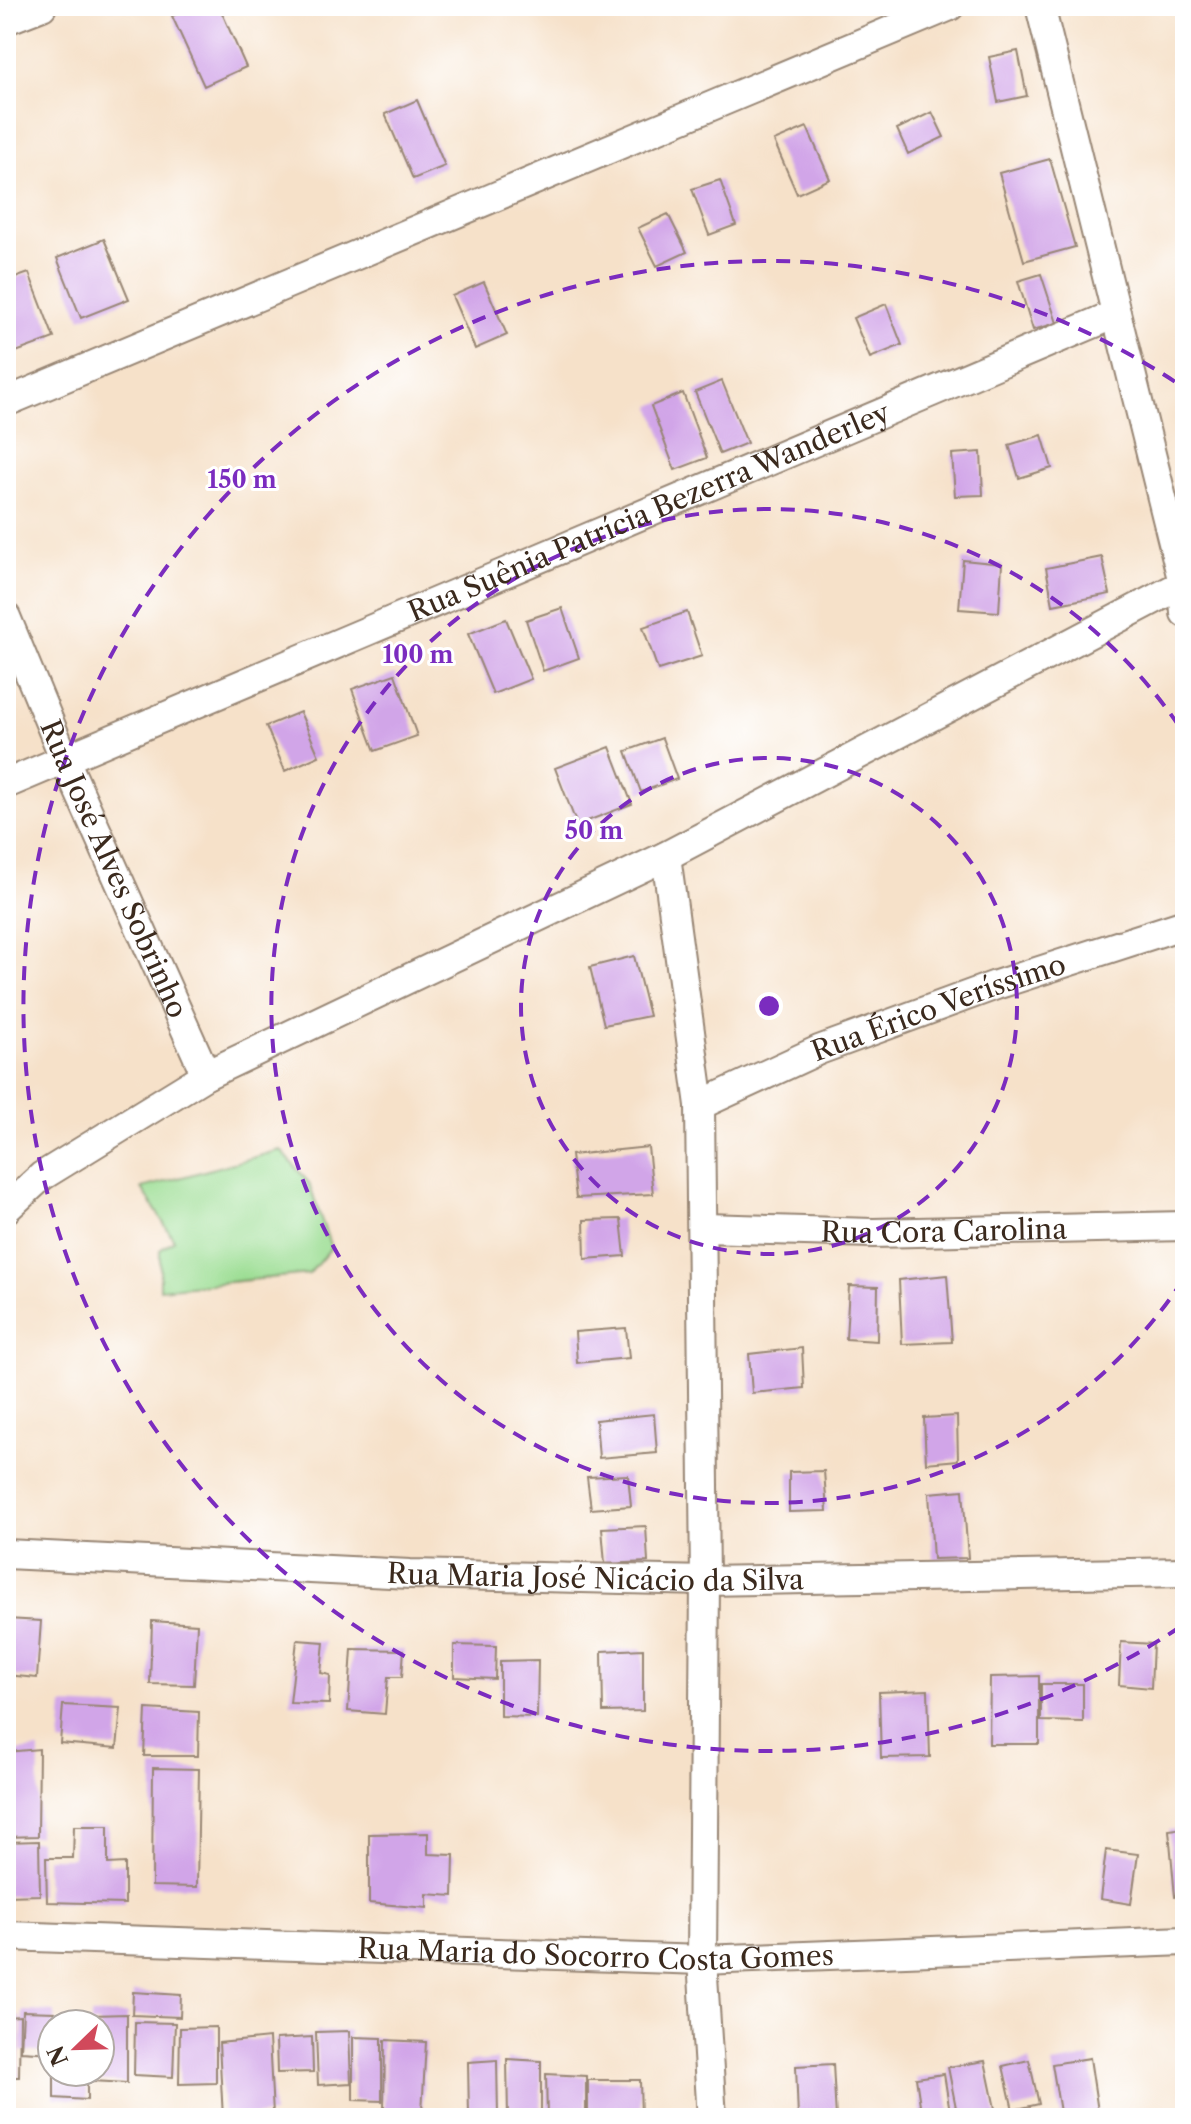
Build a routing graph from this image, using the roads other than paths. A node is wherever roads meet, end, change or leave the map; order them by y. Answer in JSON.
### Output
{"nodes":[{"id":1,"x":42,"y":6,"type":"edge"},
{"id":2,"x":950,"y":6,"type":"edge"},
{"id":3,"x":1040,"y":6,"type":"edge"},
{"id":4,"x":6,"y":20,"type":"edge"},
{"id":5,"x":1116,"y":314,"type":"junction"},
{"id":6,"x":6,"y":402,"type":"edge"},
{"id":7,"x":1184,"y":583,"type":"edge"},
{"id":8,"x":1185,"y":613,"type":"edge"},
{"id":9,"x":6,"y":617,"type":"edge"},
{"id":10,"x":65,"y":760,"type":"junction"},
{"id":11,"x":6,"y":784,"type":"edge"},
{"id":12,"x":666,"y":856,"type":"junction"},
{"id":13,"x":1185,"y":924,"type":"edge"},
{"id":14,"x":206,"y":1075,"type":"junction"},
{"id":15,"x":700,"y":1105,"type":"junction"},
{"id":16,"x":6,"y":1209,"type":"edge"},
{"id":17,"x":1185,"y":1226,"type":"edge"},
{"id":18,"x":704,"y":1228,"type":"junction"},
{"id":19,"x":6,"y":1554,"type":"edge"},
{"id":20,"x":1185,"y":1572,"type":"edge"},
{"id":21,"x":705,"y":1581,"type":"junction"},
{"id":22,"x":6,"y":1936,"type":"edge"},
{"id":23,"x":1185,"y":1941,"type":"edge"},
{"id":24,"x":702,"y":1960,"type":"junction"},
{"id":25,"x":712,"y":2118,"type":"edge"}],
"edges":[{"from":1,"to":4,"type":"street"},
{"from":2,"to":6,"type":"street"},
{"from":3,"to":5,"type":"street"},
{"from":5,"to":7,"type":"street"},
{"from":5,"to":10,"type":"street","name":"Rua Suênia Patrícia Bezerra Wanderley"},
{"from":7,"to":8,"type":"street"},
{"from":7,"to":12,"type":"street"},
{"from":9,"to":10,"type":"street","name":"Rua José Alves Sobrinho"},
{"from":10,"to":11,"type":"street","name":"Rua Suênia Patrícia Bezerra Wanderley"},
{"from":10,"to":14,"type":"street","name":"Rua José Alves Sobrinho"},
{"from":12,"to":14,"type":"street"},
{"from":12,"to":15,"type":"street"},
{"from":13,"to":15,"type":"street","name":"Rua Érico Veríssimo"},
{"from":14,"to":16,"type":"street"},
{"from":15,"to":18,"type":"street"},
{"from":17,"to":18,"type":"street","name":"Rua Cora Carolina"},
{"from":18,"to":21,"type":"street"},
{"from":19,"to":21,"type":"street","name":"Rua Maria José Nicácio da Silva"},
{"from":20,"to":21,"type":"street","name":"Rua Maria José Nicácio da Silva"},
{"from":21,"to":24,"type":"street"},
{"from":22,"to":24,"type":"street","name":"Rua Maria do Socorro Costa Gomes"},
{"from":23,"to":24,"type":"street","name":"Rua Maria do Socorro Costa Gomes"},
{"from":24,"to":25,"type":"street"}]}
